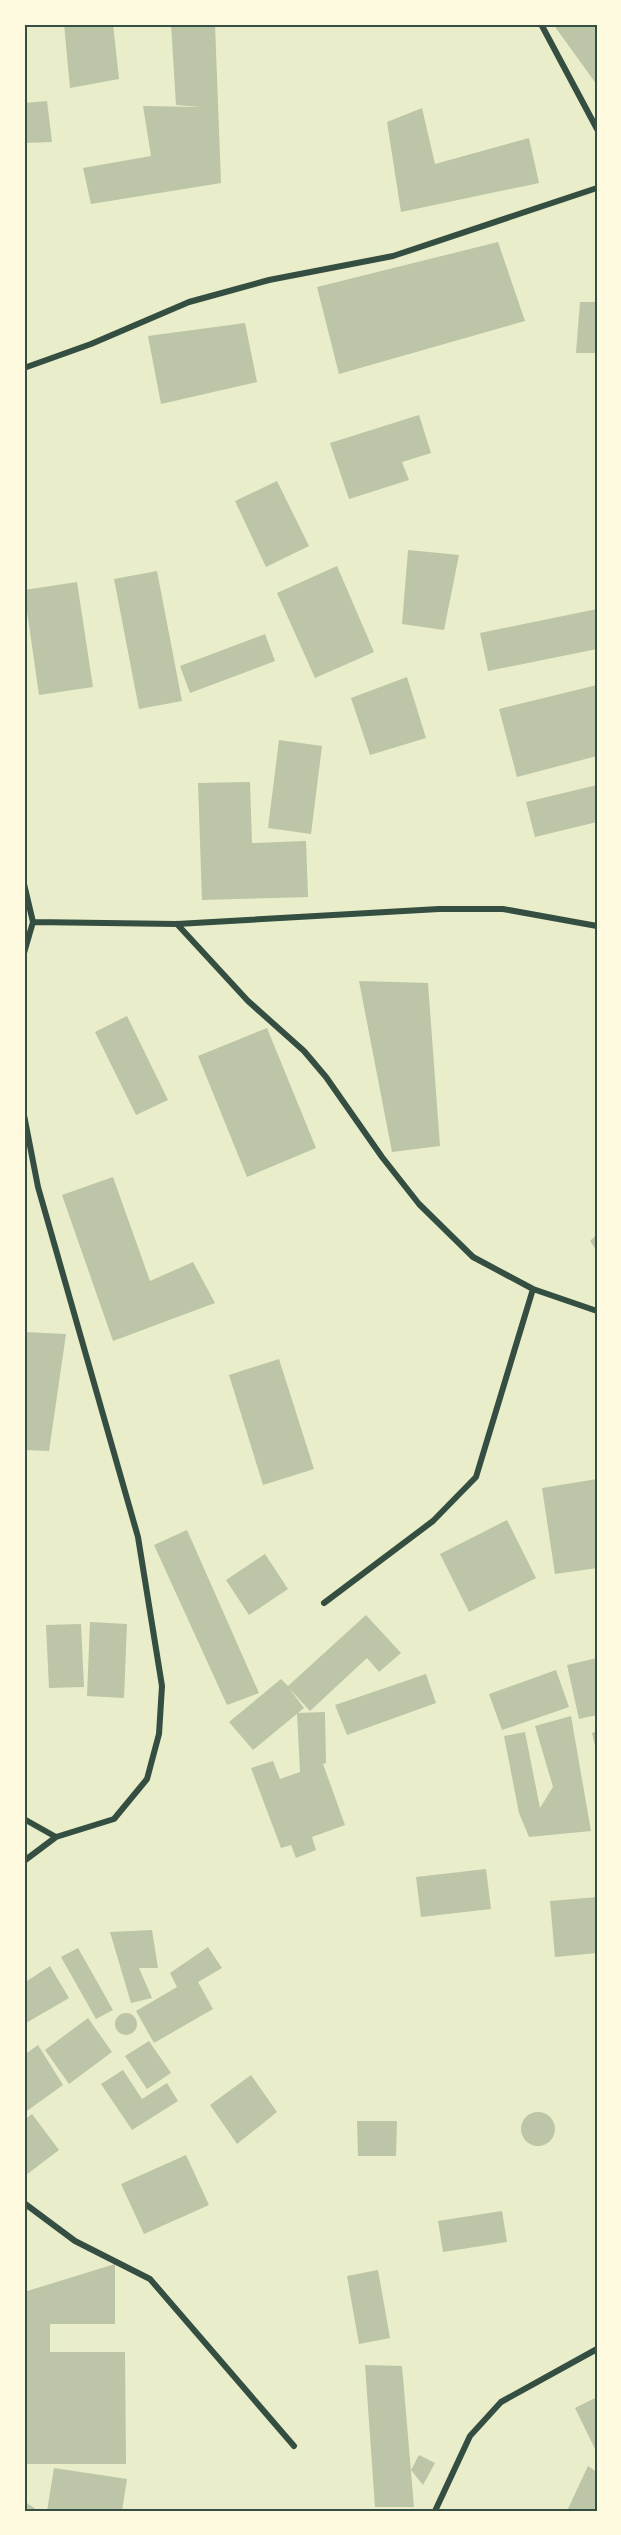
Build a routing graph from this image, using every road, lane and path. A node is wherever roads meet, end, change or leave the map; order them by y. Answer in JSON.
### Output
{"nodes":[{"id":1,"x":541,"y":24,"type":"edge"},
{"id":2,"x":597,"y":129,"type":"edge"},
{"id":3,"x":597,"y":188,"type":"edge"},
{"id":4,"x":24,"y":368,"type":"edge"},
{"id":5,"x":24,"y":884,"type":"edge"},
{"id":6,"x":33,"y":922,"type":"junction"},
{"id":7,"x":177,"y":924,"type":"junction"},
{"id":8,"x":597,"y":926,"type":"edge"},
{"id":9,"x":24,"y":953,"type":"edge"},
{"id":10,"x":24,"y":1115,"type":"edge"},
{"id":11,"x":533,"y":1289,"type":"junction"},
{"id":12,"x":597,"y":1311,"type":"edge"},
{"id":13,"x":324,"y":1603,"type":"dead end"},
{"id":14,"x":24,"y":1819,"type":"edge"},
{"id":15,"x":56,"y":1837,"type":"junction"},
{"id":16,"x":24,"y":1861,"type":"edge"},
{"id":17,"x":24,"y":2203,"type":"edge"},
{"id":18,"x":597,"y":2349,"type":"edge"},
{"id":19,"x":294,"y":2446,"type":"dead end"},
{"id":20,"x":435,"y":2511,"type":"edge"}],
"edges":[{"from":1,"to":2,"type":"street"},
{"from":3,"to":4,"type":"street"},
{"from":5,"to":6,"type":"street"},
{"from":6,"to":7,"type":"street"},
{"from":6,"to":9,"type":"street"},
{"from":7,"to":8,"type":"street"},
{"from":7,"to":11,"type":"street"},
{"from":10,"to":15,"type":"street"},
{"from":11,"to":12,"type":"street"},
{"from":11,"to":13,"type":"street"},
{"from":14,"to":15,"type":"street"},
{"from":15,"to":16,"type":"street"},
{"from":17,"to":19,"type":"street"},
{"from":18,"to":20,"type":"street"}]}
